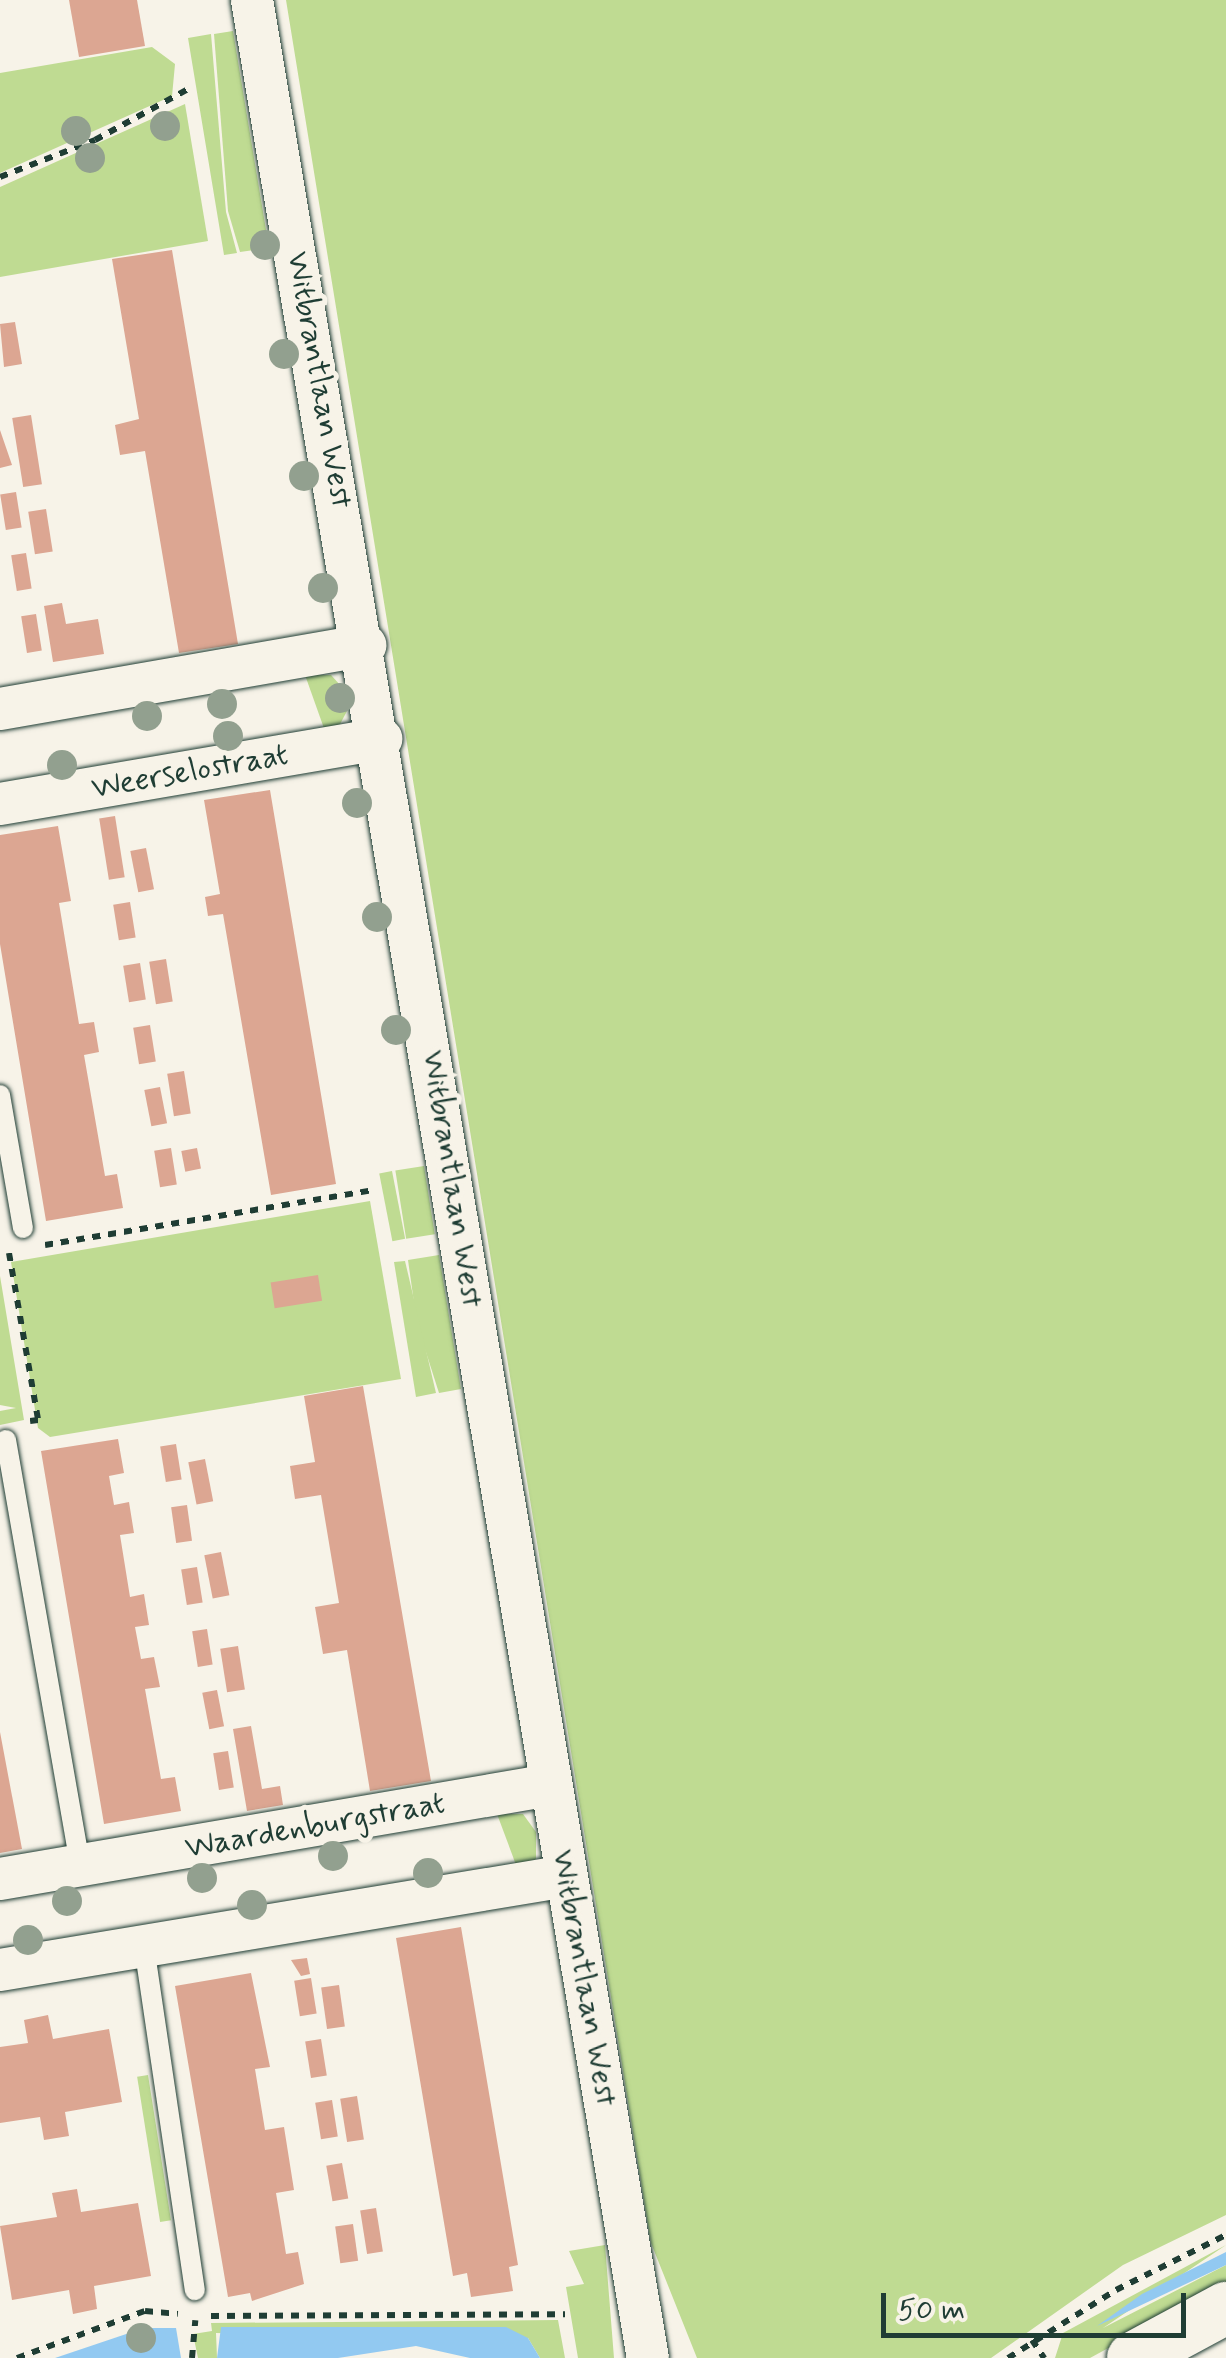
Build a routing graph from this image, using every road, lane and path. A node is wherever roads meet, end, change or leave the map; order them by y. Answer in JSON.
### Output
{"nodes":[{"id":1,"x":252,"y":0,"type":"edge"},
{"id":2,"x":190,"y":88,"type":"dead end"},
{"id":3,"x":0,"y":177,"type":"edge"},
{"id":4,"x":365,"y":645,"type":"junction"},
{"id":5,"x":0,"y":710,"type":"edge"},
{"id":6,"x":380,"y":739,"type":"junction"},
{"id":7,"x":0,"y":804,"type":"edge"},
{"id":8,"x":0,"y":1095,"type":"edge"},
{"id":9,"x":374,"y":1190,"type":"dead end"},
{"id":10,"x":24,"y":1228,"type":"dead end"},
{"id":11,"x":4,"y":1252,"type":"edge"},
{"id":12,"x":21,"y":1423,"type":"dead end"},
{"id":13,"x":6,"y":1440,"type":"dead end"},
{"id":14,"x":550,"y":1785,"type":"junction"},
{"id":15,"x":80,"y":1866,"type":"junction"},
{"id":16,"x":566,"y":1876,"type":"junction"},
{"id":17,"x":0,"y":1879,"type":"edge"},
{"id":18,"x":144,"y":1946,"type":"junction"},
{"id":19,"x":0,"y":1970,"type":"edge"},
{"id":20,"x":1226,"y":2235,"type":"edge"},
{"id":21,"x":195,"y":2290,"type":"dead end"},
{"id":22,"x":1226,"y":2308,"type":"edge"},
{"id":23,"x":565,"y":2314,"type":"dead end"},
{"id":24,"x":1032,"y":2340,"type":"junction"},
{"id":25,"x":17,"y":2358,"type":"edge"},
{"id":26,"x":648,"y":2358,"type":"edge"},
{"id":27,"x":1008,"y":2358,"type":"edge"},
{"id":28,"x":1044,"y":2358,"type":"edge"},
{"id":29,"x":1133,"y":2358,"type":"edge"}],
"edges":[{"from":1,"to":4,"type":"street","name":"Witbrantlaan West"},
{"from":2,"to":3,"type":"path"},
{"from":4,"to":5,"type":"street"},
{"from":4,"to":6,"type":"street","name":"Witbrantlaan West"},
{"from":6,"to":7,"type":"street","name":"Weerselostraat"},
{"from":6,"to":14,"type":"street","name":"Witbrantlaan West"},
{"from":8,"to":10,"type":"lane"},
{"from":9,"to":11,"type":"path"},
{"from":11,"to":12,"type":"path"},
{"from":13,"to":15,"type":"lane"},
{"from":14,"to":15,"type":"street","name":"Waardenburgstraat"},
{"from":14,"to":16,"type":"street","name":"Witbrantlaan West"},
{"from":15,"to":17,"type":"street","name":"Waardenburgstraat"},
{"from":16,"to":18,"type":"street"},
{"from":16,"to":26,"type":"street","name":"Witbrantlaan West"},
{"from":18,"to":19,"type":"street"},
{"from":18,"to":21,"type":"lane"},
{"from":20,"to":24,"type":"path"},
{"from":22,"to":29,"type":"street"},
{"from":23,"to":25,"type":"path"},
{"from":24,"to":27,"type":"path"},
{"from":24,"to":28,"type":"path"}]}
